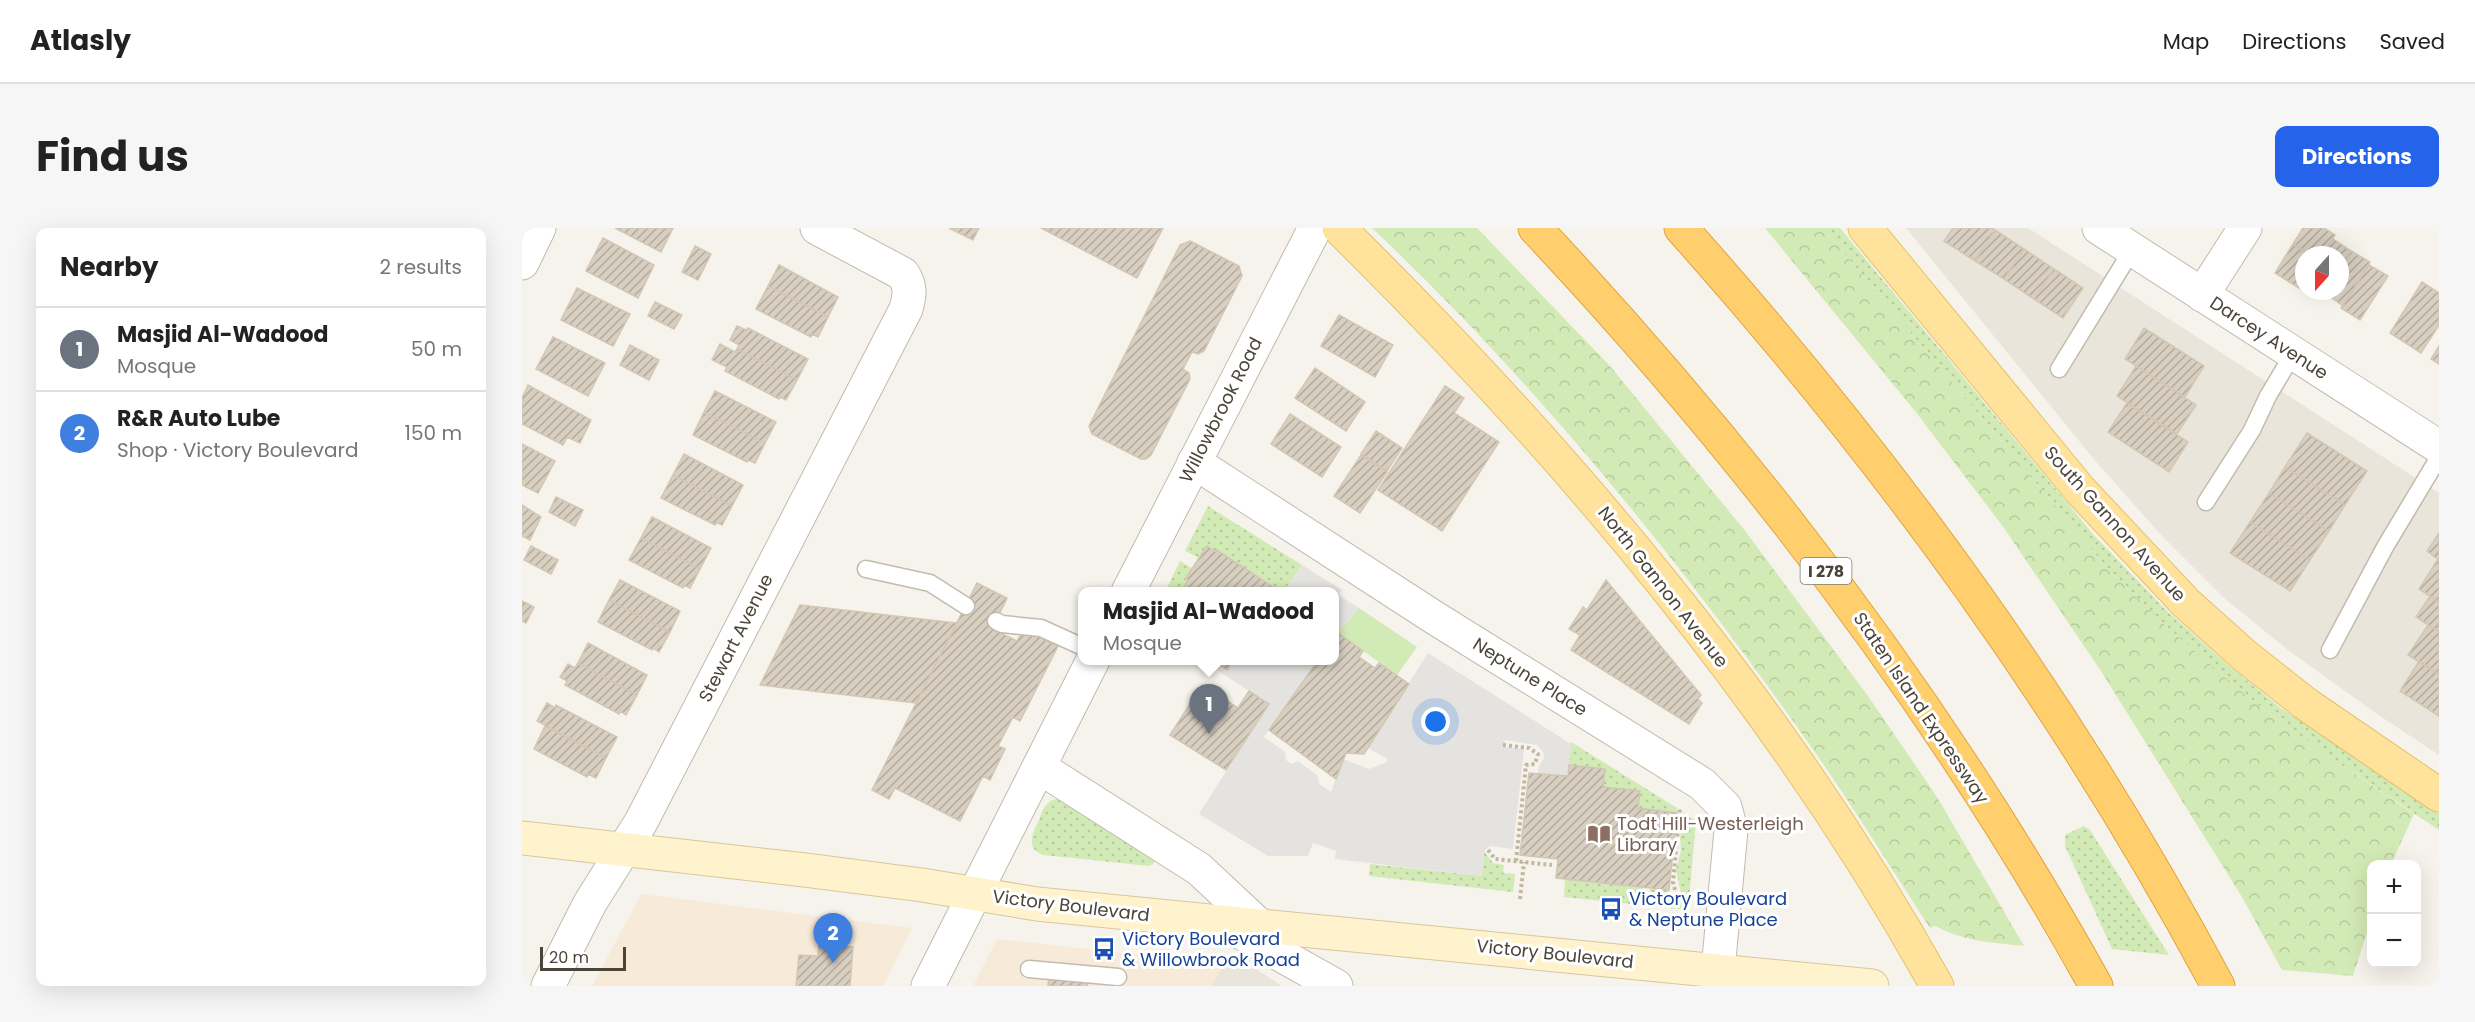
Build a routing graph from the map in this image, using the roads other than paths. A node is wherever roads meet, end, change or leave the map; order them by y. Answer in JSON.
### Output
{"nodes":[{"id":1,"x":539,"y":228,"type":"edge"},
{"id":2,"x":816,"y":228,"type":"edge"},
{"id":3,"x":1315,"y":228,"type":"edge"},
{"id":4,"x":1339,"y":228,"type":"edge"},
{"id":5,"x":1535,"y":228,"type":"edge"},
{"id":6,"x":1682,"y":228,"type":"edge"},
{"id":7,"x":1865,"y":228,"type":"edge"},
{"id":8,"x":2099,"y":228,"type":"edge"},
{"id":9,"x":2245,"y":228,"type":"edge"},
{"id":10,"x":2132,"y":250,"type":"junction"},
{"id":11,"x":522,"y":263,"type":"edge"},
{"id":12,"x":2202,"y":295,"type":"junction"},
{"id":13,"x":2293,"y":354,"type":"junction"},
{"id":14,"x":2059,"y":369,"type":"dead end"},
{"id":15,"x":2439,"y":447,"type":"edge"},
{"id":16,"x":2439,"y":457,"type":"edge"},
{"id":17,"x":1194,"y":462,"type":"junction"},
{"id":18,"x":2206,"y":502,"type":"dead end"},
{"id":19,"x":866,"y":569,"type":"dead end"},
{"id":20,"x":1130,"y":587,"type":"edge"},
{"id":21,"x":966,"y":606,"type":"dead end"},
{"id":22,"x":996,"y":621,"type":"dead end"},
{"id":23,"x":1078,"y":645,"type":"edge"},
{"id":24,"x":2330,"y":650,"type":"dead end"},
{"id":25,"x":1090,"y":665,"type":"edge"},
{"id":26,"x":1039,"y":767,"type":"junction"},
{"id":27,"x":2439,"y":795,"type":"edge"},
{"id":28,"x":522,"y":838,"type":"edge"},
{"id":29,"x":624,"y":850,"type":"junction"},
{"id":30,"x":976,"y":894,"type":"junction"},
{"id":31,"x":1224,"y":923,"type":"junction"},
{"id":32,"x":1261,"y":927,"type":"junction"},
{"id":33,"x":1029,"y":969,"type":"dead end"},
{"id":34,"x":1718,"y":970,"type":"junction"},
{"id":35,"x":2210,"y":973,"type":"edge"},
{"id":36,"x":1118,"y":977,"type":"dead end"},
{"id":37,"x":2094,"y":983,"type":"edge"},
{"id":38,"x":548,"y":986,"type":"edge"},
{"id":39,"x":928,"y":986,"type":"edge"},
{"id":40,"x":1336,"y":986,"type":"edge"},
{"id":41,"x":1872,"y":986,"type":"edge"},
{"id":42,"x":1937,"y":986,"type":"edge"}],
"edges":[{"from":1,"to":11,"type":"street"},
{"from":2,"to":29,"type":"street","name":"Stewart Avenue"},
{"from":3,"to":17,"type":"street","name":"Willowbrook Road"},
{"from":4,"to":42,"type":"main road","name":"North Gannon Avenue"},
{"from":5,"to":37,"type":"highway","name":"Staten Island Expressway","number":"I 278"},
{"from":6,"to":35,"type":"highway"},
{"from":7,"to":27,"type":"main road","name":"South Gannon Avenue"},
{"from":8,"to":10,"type":"street","name":"Darcey Avenue"},
{"from":9,"to":12,"type":"street"},
{"from":10,"to":12,"type":"street","name":"Darcey Avenue"},
{"from":10,"to":14,"type":"lane"},
{"from":12,"to":13,"type":"street","name":"Darcey Avenue"},
{"from":13,"to":15,"type":"street","name":"Darcey Avenue"},
{"from":13,"to":18,"type":"lane"},
{"from":16,"to":24,"type":"lane"},
{"from":17,"to":20,"type":"street","name":"Willowbrook Road"},
{"from":17,"to":34,"type":"street","name":"Neptune Place"},
{"from":19,"to":21,"type":"lane"},
{"from":22,"to":23,"type":"lane"},
{"from":25,"to":26,"type":"street"},
{"from":26,"to":30,"type":"street"},
{"from":26,"to":32,"type":"street"},
{"from":28,"to":29,"type":"main road","name":"Victory Boulevard"},
{"from":29,"to":30,"type":"main road","name":"Victory Boulevard"},
{"from":29,"to":38,"type":"street","name":"Stewart Avenue"},
{"from":30,"to":31,"type":"main road","name":"Victory Boulevard"},
{"from":30,"to":39,"type":"street"},
{"from":31,"to":32,"type":"main road","name":"Victory Boulevard"},
{"from":31,"to":40,"type":"street"},
{"from":32,"to":34,"type":"main road","name":"Victory Boulevard"},
{"from":33,"to":36,"type":"lane"},
{"from":34,"to":41,"type":"main road","name":"Victory Boulevard"}]}
